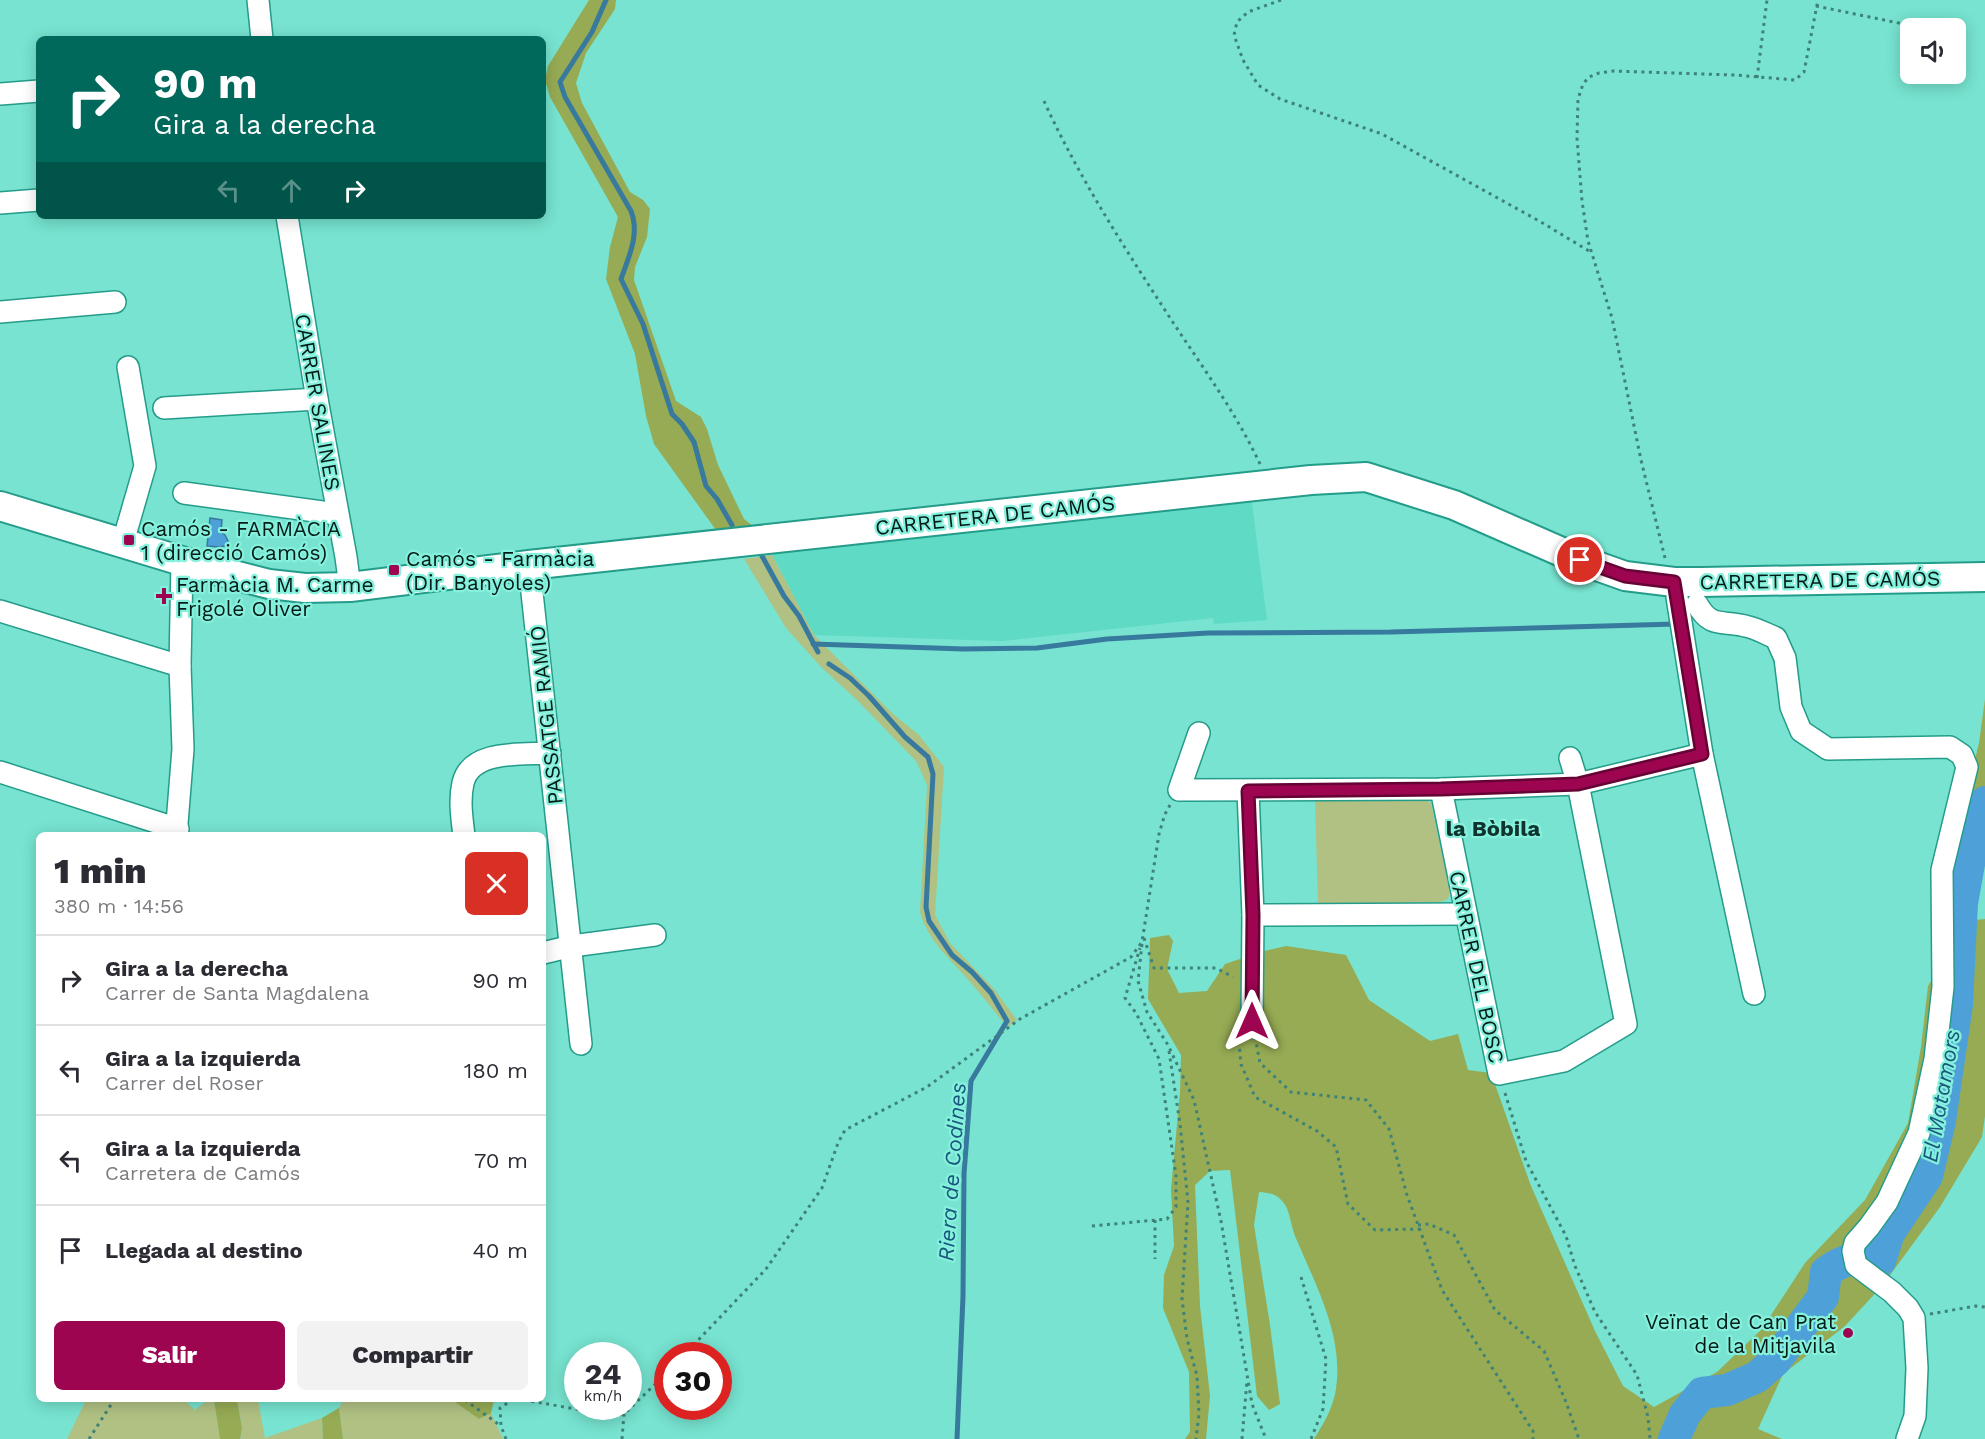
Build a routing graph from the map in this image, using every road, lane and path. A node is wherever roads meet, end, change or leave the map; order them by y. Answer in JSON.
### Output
{"nodes":[{"id":1,"x":258,"y":0,"type":"edge"},
{"id":2,"x":1281,"y":0,"type":"edge"},
{"id":3,"x":1767,"y":0,"type":"edge"},
{"id":4,"x":1818,"y":0,"type":"edge"},
{"id":5,"x":1816,"y":6,"type":"junction"},
{"id":6,"x":1900,"y":23,"type":"edge"},
{"id":7,"x":262,"y":36,"type":"edge"},
{"id":8,"x":1757,"y":78,"type":"junction"},
{"id":9,"x":34,"y":91,"type":"edge"},
{"id":10,"x":0,"y":94,"type":"edge"},
{"id":11,"x":1044,"y":101,"type":"dead end"},
{"id":12,"x":36,"y":200,"type":"edge"},
{"id":13,"x":0,"y":203,"type":"edge"},
{"id":14,"x":287,"y":219,"type":"edge"},
{"id":15,"x":1591,"y":252,"type":"junction"},
{"id":16,"x":115,"y":302,"type":"dead end"},
{"id":17,"x":0,"y":312,"type":"edge"},
{"id":18,"x":128,"y":367,"type":"dead end"},
{"id":19,"x":317,"y":399,"type":"junction"},
{"id":20,"x":164,"y":408,"type":"dead end"},
{"id":21,"x":1266,"y":486,"type":"junction"},
{"id":22,"x":184,"y":493,"type":"dead end"},
{"id":23,"x":0,"y":506,"type":"edge"},
{"id":24,"x":337,"y":514,"type":"junction"},
{"id":25,"x":123,"y":542,"type":"junction"},
{"id":26,"x":182,"y":561,"type":"junction"},
{"id":27,"x":529,"y":565,"type":"junction"},
{"id":28,"x":1977,"y":577,"type":"edge"},
{"id":29,"x":350,"y":587,"type":"junction"},
{"id":30,"x":1682,"y":589,"type":"junction"},
{"id":31,"x":0,"y":611,"type":"edge"},
{"id":32,"x":180,"y":666,"type":"junction"},
{"id":33,"x":1199,"y":733,"type":"dead end"},
{"id":34,"x":550,"y":753,"type":"junction"},
{"id":35,"x":1702,"y":754,"type":"junction"},
{"id":36,"x":1570,"y":758,"type":"dead end"},
{"id":37,"x":0,"y":772,"type":"edge"},
{"id":38,"x":1578,"y":784,"type":"junction"},
{"id":39,"x":1441,"y":789,"type":"junction"},
{"id":40,"x":1179,"y":790,"type":"junction"},
{"id":41,"x":1248,"y":791,"type":"junction"},
{"id":42,"x":177,"y":832,"type":"edge"},
{"id":43,"x":464,"y":832,"type":"edge"},
{"id":44,"x":1466,"y":914,"type":"junction"},
{"id":45,"x":1253,"y":915,"type":"junction"},
{"id":46,"x":654,"y":935,"type":"dead end"},
{"id":47,"x":1144,"y":935,"type":"junction"},
{"id":48,"x":1142,"y":942,"type":"junction"},
{"id":49,"x":572,"y":946,"type":"junction"},
{"id":50,"x":546,"y":952,"type":"edge"},
{"id":51,"x":1233,"y":984,"type":"dead end"},
{"id":52,"x":1754,"y":994,"type":"dead end"},
{"id":53,"x":1245,"y":1026,"type":"junction"},
{"id":54,"x":581,"y":1044,"type":"dead end"},
{"id":55,"x":1168,"y":1045,"type":"junction"},
{"id":56,"x":1499,"y":1074,"type":"junction"},
{"id":57,"x":1155,"y":1220,"type":"junction"},
{"id":58,"x":1092,"y":1226,"type":"dead end"},
{"id":59,"x":1419,"y":1227,"type":"junction"},
{"id":60,"x":1155,"y":1259,"type":"dead end"},
{"id":61,"x":1301,"y":1277,"type":"dead end"},
{"id":62,"x":1985,"y":1307,"type":"edge"},
{"id":63,"x":1921,"y":1316,"type":"dead end"},
{"id":64,"x":696,"y":1342,"type":"edge"},
{"id":65,"x":1248,"y":1374,"type":"junction"},
{"id":66,"x":654,"y":1385,"type":"edge"},
{"id":67,"x":642,"y":1397,"type":"edge"},
{"id":68,"x":113,"y":1402,"type":"edge"},
{"id":69,"x":468,"y":1402,"type":"edge"},
{"id":70,"x":509,"y":1402,"type":"edge"},
{"id":71,"x":536,"y":1402,"type":"edge"},
{"id":72,"x":564,"y":1407,"type":"edge"},
{"id":73,"x":624,"y":1420,"type":"edge"},
{"id":74,"x":501,"y":1426,"type":"junction"},
{"id":75,"x":89,"y":1439,"type":"edge"},
{"id":76,"x":506,"y":1439,"type":"edge"},
{"id":77,"x":622,"y":1439,"type":"edge"},
{"id":78,"x":1196,"y":1439,"type":"edge"},
{"id":79,"x":1242,"y":1439,"type":"edge"},
{"id":80,"x":1266,"y":1439,"type":"edge"},
{"id":81,"x":1311,"y":1439,"type":"edge"},
{"id":82,"x":1533,"y":1439,"type":"edge"},
{"id":83,"x":1579,"y":1439,"type":"edge"},
{"id":84,"x":1650,"y":1439,"type":"edge"},
{"id":85,"x":1907,"y":1439,"type":"edge"}],
"edges":[{"from":1,"to":7,"type":"street"},
{"from":2,"to":15,"type":"path"},
{"from":3,"to":8,"type":"path"},
{"from":4,"to":5,"type":"path"},
{"from":5,"to":6,"type":"path"},
{"from":5,"to":8,"type":"path"},
{"from":8,"to":15,"type":"path"},
{"from":9,"to":10,"type":"street"},
{"from":11,"to":21,"type":"path"},
{"from":12,"to":13,"type":"street"},
{"from":14,"to":19,"type":"street","name":"CARRER SALINES"},
{"from":15,"to":30,"type":"path"},
{"from":16,"to":17,"type":"street"},
{"from":18,"to":25,"type":"street"},
{"from":19,"to":20,"type":"street"},
{"from":19,"to":24,"type":"street","name":"CARRER SALINES"},
{"from":21,"to":27,"type":"street","name":"CARRETERA DE CAMÓS"},
{"from":21,"to":30,"type":"street","name":"CARRETERA DE CAMÓS"},
{"from":22,"to":24,"type":"street"},
{"from":23,"to":25,"type":"street","name":"CARRETERA DE CAMÓS"},
{"from":24,"to":29,"type":"street","name":"CARRER SALINES"},
{"from":25,"to":26,"type":"street","name":"CARRETERA DE CAMÓS"},
{"from":26,"to":29,"type":"street","name":"CARRETERA DE CAMÓS"},
{"from":26,"to":32,"type":"street"},
{"from":27,"to":29,"type":"street","name":"CARRETERA DE CAMÓS"},
{"from":27,"to":34,"type":"street","name":"PASSATGE RAMIÓ"},
{"from":28,"to":30,"type":"street","name":"CARRETERA DE CAMÓS"},
{"from":30,"to":35,"type":"street"},
{"from":30,"to":85,"type":"street"},
{"from":31,"to":32,"type":"street"},
{"from":32,"to":42,"type":"street"},
{"from":33,"to":40,"type":"street"},
{"from":34,"to":43,"type":"street"},
{"from":34,"to":49,"type":"street","name":"PASSATGE RAMIÓ"},
{"from":35,"to":38,"type":"street"},
{"from":35,"to":52,"type":"street"},
{"from":36,"to":38,"type":"street"},
{"from":37,"to":42,"type":"street"},
{"from":38,"to":39,"type":"street"},
{"from":38,"to":56,"type":"street"},
{"from":39,"to":41,"type":"street"},
{"from":39,"to":44,"type":"street","name":"CARRER DEL BOSC"},
{"from":40,"to":41,"type":"street"},
{"from":40,"to":47,"type":"path"},
{"from":41,"to":45,"type":"street"},
{"from":44,"to":45,"type":"street"},
{"from":44,"to":56,"type":"street","name":"CARRER DEL BOSC"},
{"from":45,"to":53,"type":"street"},
{"from":46,"to":49,"type":"street"},
{"from":47,"to":48,"type":"path"},
{"from":47,"to":51,"type":"path"},
{"from":48,"to":55,"type":"path"},
{"from":48,"to":57,"type":"path"},
{"from":48,"to":64,"type":"path"},
{"from":49,"to":50,"type":"street"},
{"from":49,"to":54,"type":"street","name":"PASSATGE RAMIÓ"},
{"from":53,"to":59,"type":"path"},
{"from":53,"to":59,"type":"path"},
{"from":55,"to":65,"type":"path"},
{"from":55,"to":78,"type":"path"},
{"from":56,"to":84,"type":"path"},
{"from":57,"to":58,"type":"path"},
{"from":57,"to":60,"type":"path"},
{"from":59,"to":82,"type":"path"},
{"from":59,"to":83,"type":"path"},
{"from":61,"to":81,"type":"path"},
{"from":62,"to":63,"type":"path"},
{"from":65,"to":79,"type":"path"},
{"from":65,"to":80,"type":"path"},
{"from":66,"to":67,"type":"path"},
{"from":68,"to":75,"type":"path"},
{"from":69,"to":74,"type":"path"},
{"from":70,"to":74,"type":"path"},
{"from":71,"to":72,"type":"path"},
{"from":73,"to":77,"type":"path"},
{"from":74,"to":76,"type":"path"}]}
